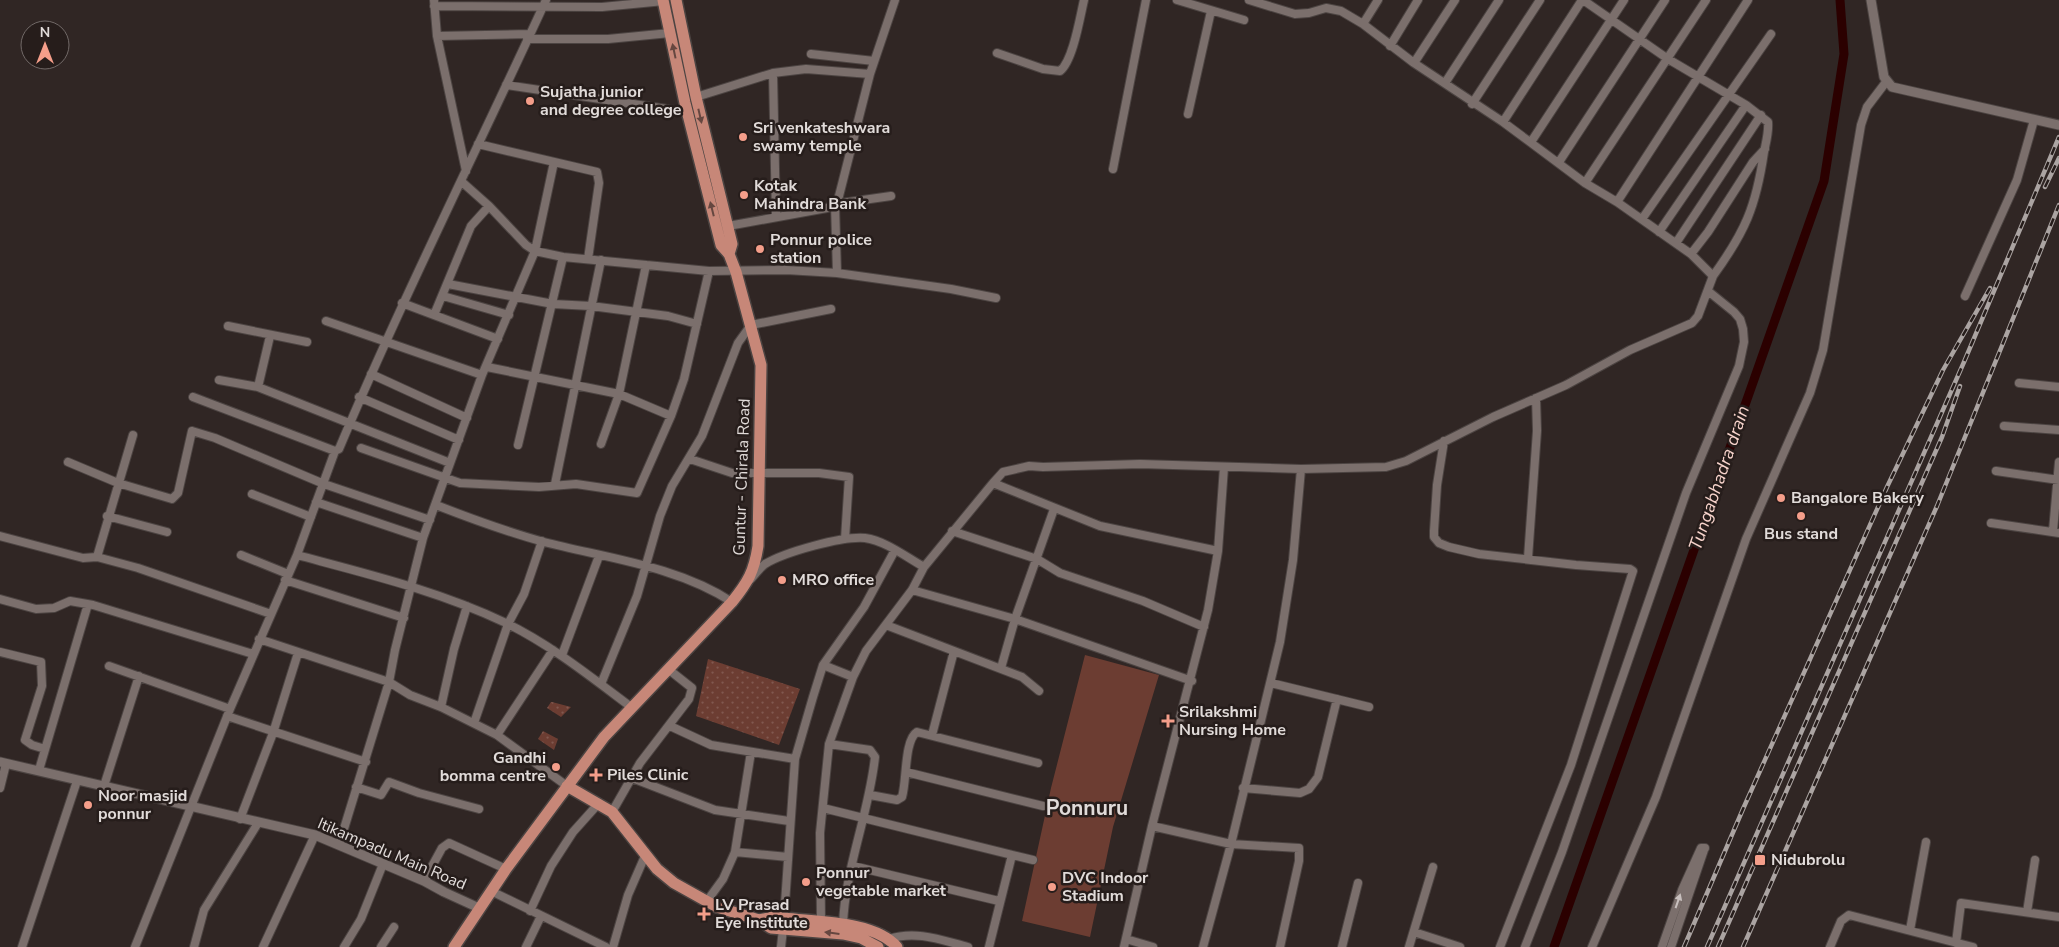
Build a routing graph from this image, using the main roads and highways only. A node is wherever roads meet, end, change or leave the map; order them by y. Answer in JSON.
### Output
{"nodes":[{"id":1,"x":664,"y":0,"type":"edge"},
{"id":2,"x":676,"y":0,"type":"edge"},
{"id":3,"x":728,"y":254,"type":"junction"},
{"id":4,"x":567,"y":786,"type":"junction"},
{"id":5,"x":783,"y":923,"type":"junction"},
{"id":6,"x":454,"y":947,"type":"edge"},
{"id":7,"x":878,"y":947,"type":"edge"},
{"id":8,"x":897,"y":947,"type":"edge"}],
"edges":[{"from":3,"to":1,"type":"main road","name":"Guntur - Chirala Road","one_way":true},
{"from":2,"to":3,"type":"main road","name":"Guntur - Chirala Road","one_way":true},
{"from":3,"to":4,"type":"main road","name":"Guntur - Chirala Road"},
{"from":4,"to":5,"type":"main road"},
{"from":4,"to":6,"type":"main road","name":"Guntur - Chirala Road"},
{"from":7,"to":5,"type":"main road","one_way":true},
{"from":5,"to":8,"type":"main road"}]}
